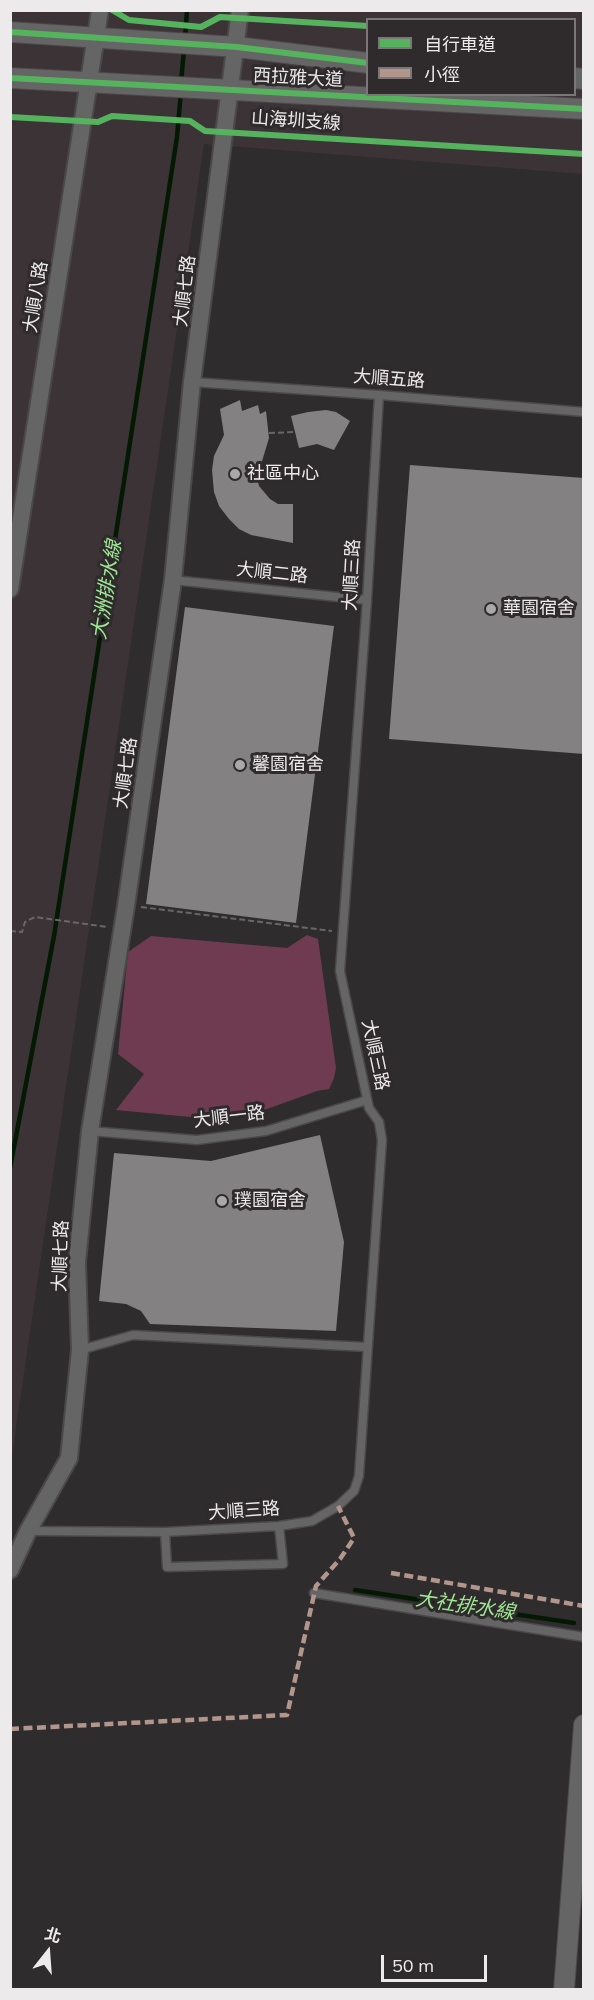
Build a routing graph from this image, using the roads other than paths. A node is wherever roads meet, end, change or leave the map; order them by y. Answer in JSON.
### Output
{"nodes":[{"id":1,"x":100,"y":10,"type":"edge"},
{"id":2,"x":240,"y":10,"type":"edge"},
{"id":3,"x":10,"y":32,"type":"edge"},
{"id":4,"x":103,"y":38,"type":"junction"},
{"id":5,"x":237,"y":47,"type":"junction"},
{"id":6,"x":366,"y":63,"type":"edge"},
{"id":7,"x":10,"y":78,"type":"edge"},
{"id":8,"x":96,"y":83,"type":"junction"},
{"id":9,"x":231,"y":90,"type":"junction"},
{"id":10,"x":584,"y":109,"type":"edge"},
{"id":11,"x":192,"y":382,"type":"junction"},
{"id":12,"x":379,"y":395,"type":"junction"},
{"id":13,"x":584,"y":412,"type":"edge"},
{"id":14,"x":173,"y":580,"type":"junction"},
{"id":15,"x":10,"y":589,"type":"edge"},
{"id":16,"x":368,"y":600,"type":"junction"},
{"id":17,"x":367,"y":1100,"type":"junction"},
{"id":18,"x":90,"y":1131,"type":"junction"},
{"id":19,"x":368,"y":1347,"type":"junction"},
{"id":20,"x":80,"y":1350,"type":"junction"},
{"id":21,"x":279,"y":1526,"type":"junction"},
{"id":22,"x":28,"y":1531,"type":"junction"},
{"id":23,"x":165,"y":1532,"type":"junction"},
{"id":24,"x":10,"y":1571,"type":"edge"},
{"id":25,"x":314,"y":1593,"type":"dead end"},
{"id":26,"x":584,"y":1637,"type":"edge"},
{"id":27,"x":584,"y":1725,"type":"edge"},
{"id":28,"x":564,"y":1989,"type":"edge"}],
"edges":[{"from":1,"to":4,"type":"street","name":"大順八路"},
{"from":2,"to":5,"type":"street","name":"大順七路"},
{"from":3,"to":4,"type":"street","name":"西拉雅大道"},
{"from":4,"to":5,"type":"street","name":"西拉雅大道"},
{"from":4,"to":8,"type":"street","name":"大順八路"},
{"from":5,"to":6,"type":"street","name":"西拉雅大道"},
{"from":5,"to":9,"type":"street","name":"大順七路"},
{"from":7,"to":8,"type":"street","name":"西拉雅大道"},
{"from":8,"to":9,"type":"street","name":"西拉雅大道"},
{"from":8,"to":15,"type":"street","name":"大順八路"},
{"from":9,"to":10,"type":"street","name":"西拉雅大道"},
{"from":9,"to":11,"type":"street","name":"大順七路"},
{"from":11,"to":12,"type":"lane","name":"大順五路"},
{"from":11,"to":14,"type":"street","name":"大順七路"},
{"from":12,"to":13,"type":"lane","name":"大順五路"},
{"from":12,"to":16,"type":"lane","name":"大順三路"},
{"from":14,"to":16,"type":"lane","name":"大順二路"},
{"from":14,"to":18,"type":"street","name":"大順七路"},
{"from":16,"to":17,"type":"lane","name":"大順三路"},
{"from":17,"to":18,"type":"lane","name":"大順一路"},
{"from":17,"to":19,"type":"lane","name":"大順三路"},
{"from":18,"to":20,"type":"street","name":"大順七路"},
{"from":19,"to":20,"type":"lane"},
{"from":19,"to":21,"type":"lane","name":"大順三路"},
{"from":20,"to":22,"type":"street","name":"大順七路"},
{"from":21,"to":23,"type":"lane","name":"大順三路"},
{"from":21,"to":23,"type":"lane"},
{"from":22,"to":23,"type":"lane","name":"大順三路"},
{"from":22,"to":24,"type":"street","name":"大順七路"},
{"from":25,"to":26,"type":"lane"},
{"from":27,"to":28,"type":"street"}]}
